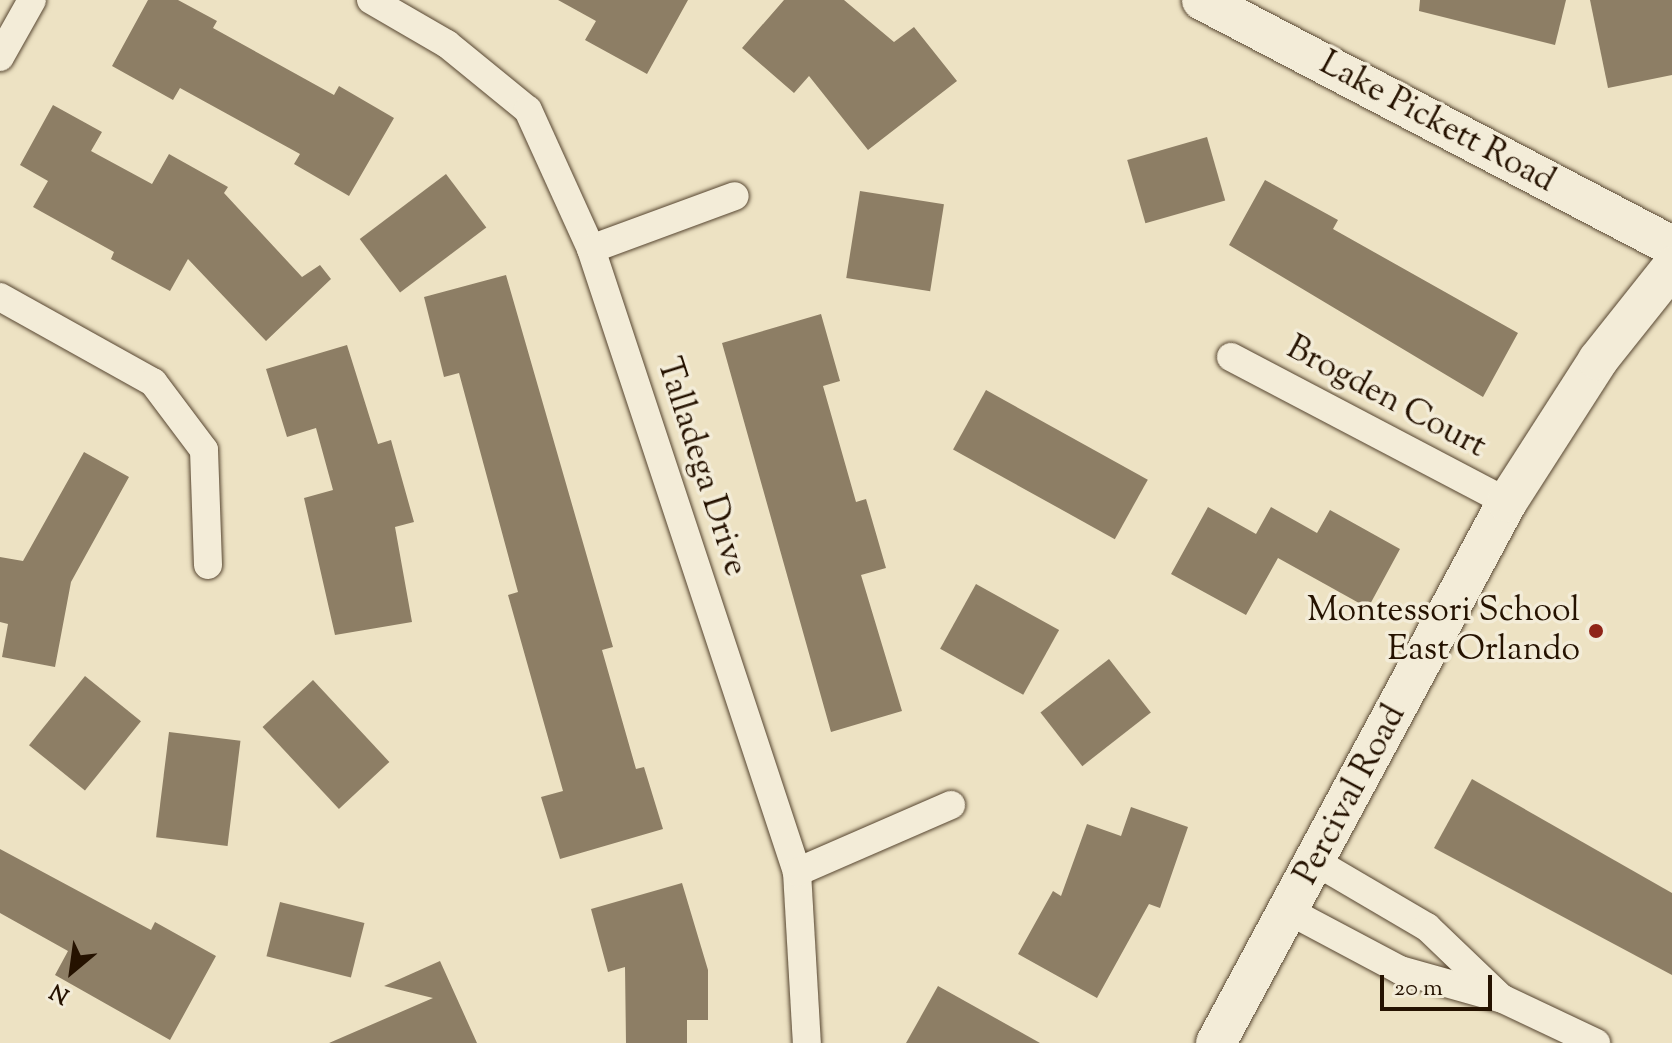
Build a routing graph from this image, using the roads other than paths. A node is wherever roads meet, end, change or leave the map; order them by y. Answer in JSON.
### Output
{"nodes":[{"id":1,"x":32,"y":0,"type":"edge"},
{"id":2,"x":371,"y":0,"type":"edge"},
{"id":3,"x":1202,"y":0,"type":"edge"},
{"id":4,"x":0,"y":57,"type":"edge"},
{"id":5,"x":735,"y":196,"type":"dead end"},
{"id":6,"x":1672,"y":246,"type":"edge"},
{"id":7,"x":591,"y":249,"type":"junction"},
{"id":8,"x":1672,"y":267,"type":"edge"},
{"id":9,"x":0,"y":297,"type":"edge"},
{"id":10,"x":1231,"y":357,"type":"dead end"},
{"id":11,"x":1507,"y":502,"type":"junction"},
{"id":12,"x":208,"y":565,"type":"dead end"},
{"id":13,"x":951,"y":805,"type":"dead end"},
{"id":14,"x":1316,"y":862,"type":"junction"},
{"id":15,"x":797,"y":872,"type":"junction"},
{"id":16,"x":1289,"y":911,"type":"junction"},
{"id":17,"x":1503,"y":999,"type":"junction"},
{"id":18,"x":807,"y":1043,"type":"edge"},
{"id":19,"x":1216,"y":1043,"type":"edge"},
{"id":20,"x":1596,"y":1043,"type":"edge"}],
"edges":[{"from":1,"to":4,"type":"street"},
{"from":2,"to":7,"type":"street","name":"Talladega Drive"},
{"from":3,"to":6,"type":"street","name":"Lake Pickett Road"},
{"from":5,"to":7,"type":"street"},
{"from":7,"to":15,"type":"street","name":"Talladega Drive"},
{"from":8,"to":11,"type":"street","name":"Percival Road"},
{"from":9,"to":12,"type":"street"},
{"from":10,"to":11,"type":"street","name":"Brogden Court"},
{"from":11,"to":14,"type":"street","name":"Percival Road"},
{"from":13,"to":15,"type":"street"},
{"from":14,"to":16,"type":"street","name":"Percival Road"},
{"from":14,"to":17,"type":"street"},
{"from":15,"to":18,"type":"street","name":"Talladega Drive"},
{"from":16,"to":17,"type":"street"},
{"from":16,"to":19,"type":"street","name":"Percival Road"},
{"from":17,"to":20,"type":"street"}]}
